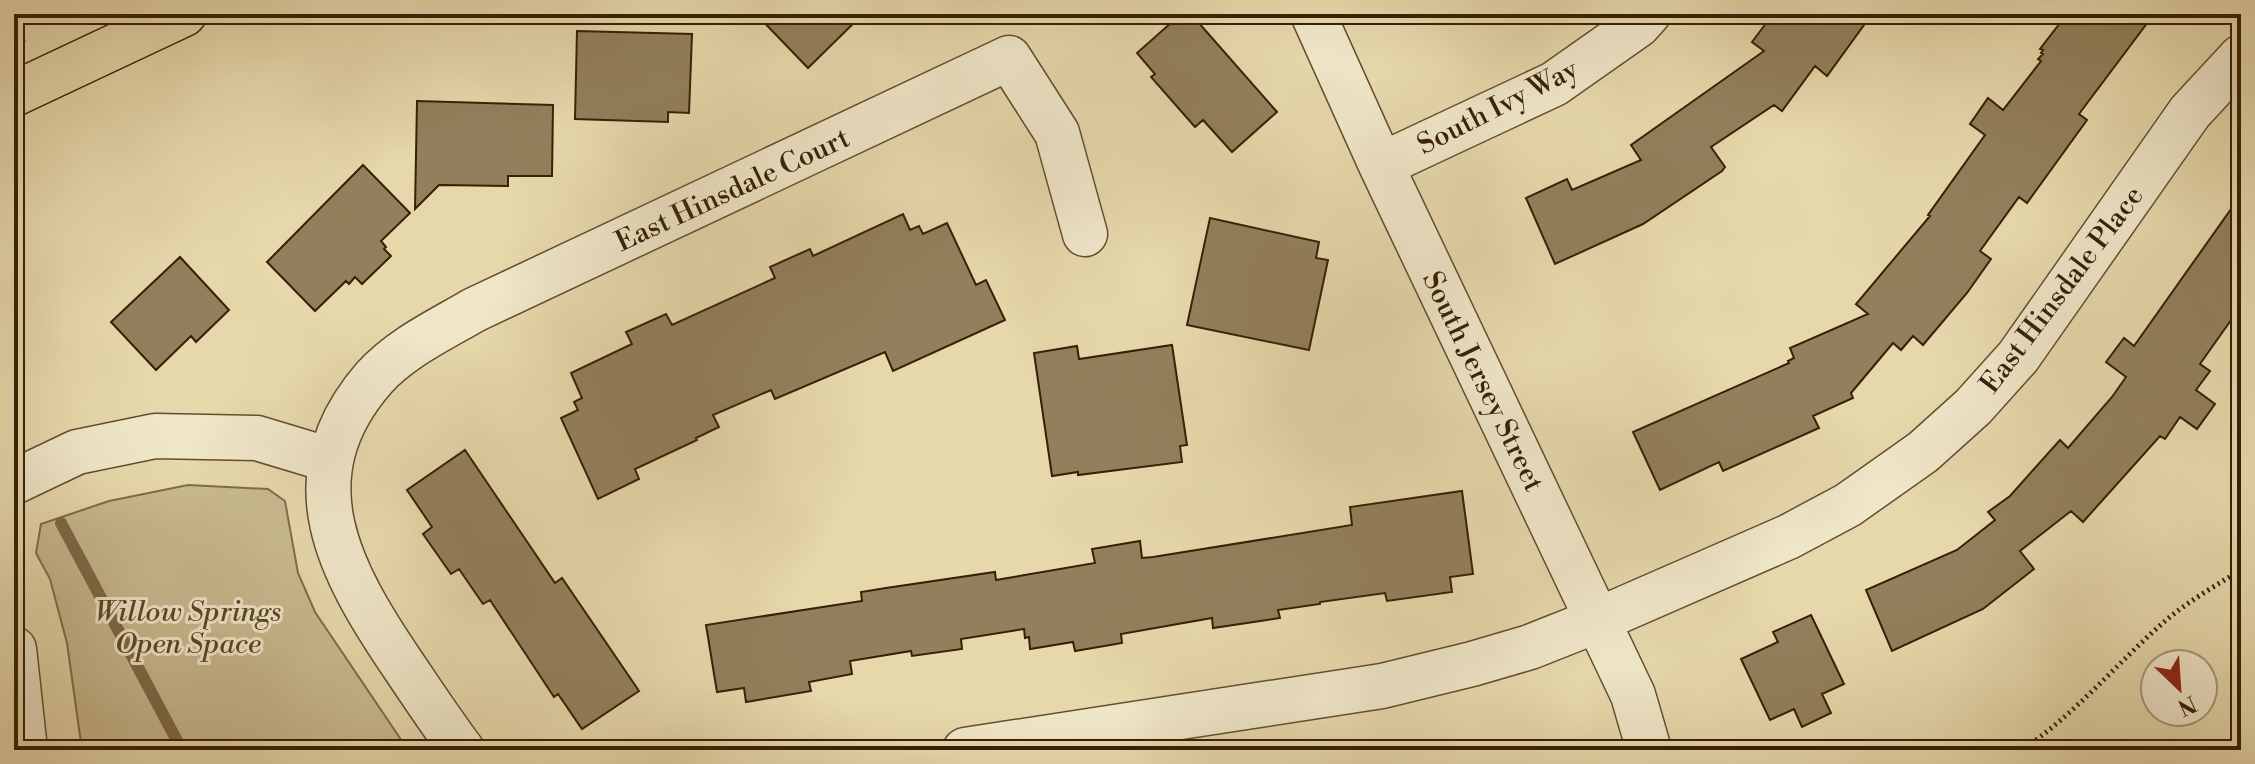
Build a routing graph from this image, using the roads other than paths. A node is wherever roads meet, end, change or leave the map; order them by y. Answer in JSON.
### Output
{"nodes":[{"id":1,"x":184,"y":14,"type":"edge"},
{"id":2,"x":1313,"y":14,"type":"edge"},
{"id":3,"x":1648,"y":14,"type":"edge"},
{"id":4,"x":2241,"y":57,"type":"edge"},
{"id":5,"x":14,"y":94,"type":"edge"},
{"id":6,"x":1381,"y":165,"type":"junction"},
{"id":7,"x":1085,"y":234,"type":"dead end"},
{"id":8,"x":330,"y":460,"type":"junction"},
{"id":9,"x":14,"y":482,"type":"edge"},
{"id":10,"x":1598,"y":620,"type":"junction"},
{"id":11,"x":14,"y":649,"type":"edge"},
{"id":12,"x":25,"y":750,"type":"edge"},
{"id":13,"x":462,"y":750,"type":"edge"},
{"id":14,"x":965,"y":750,"type":"edge"},
{"id":15,"x":1649,"y":750,"type":"edge"}],
"edges":[{"from":1,"to":5,"type":"main road"},
{"from":2,"to":6,"type":"street","name":"South Jersey Street"},
{"from":3,"to":6,"type":"street","name":"South Ivy Way"},
{"from":4,"to":10,"type":"street","name":"East Hinsdale Place"},
{"from":6,"to":10,"type":"street","name":"South Jersey Street"},
{"from":7,"to":8,"type":"street","name":"East Hinsdale Court"},
{"from":8,"to":9,"type":"street"},
{"from":8,"to":13,"type":"street"},
{"from":10,"to":14,"type":"street","name":"East Hinsdale Place"},
{"from":10,"to":15,"type":"street","name":"South Jersey Street"},
{"from":11,"to":12,"type":"street"}]}
